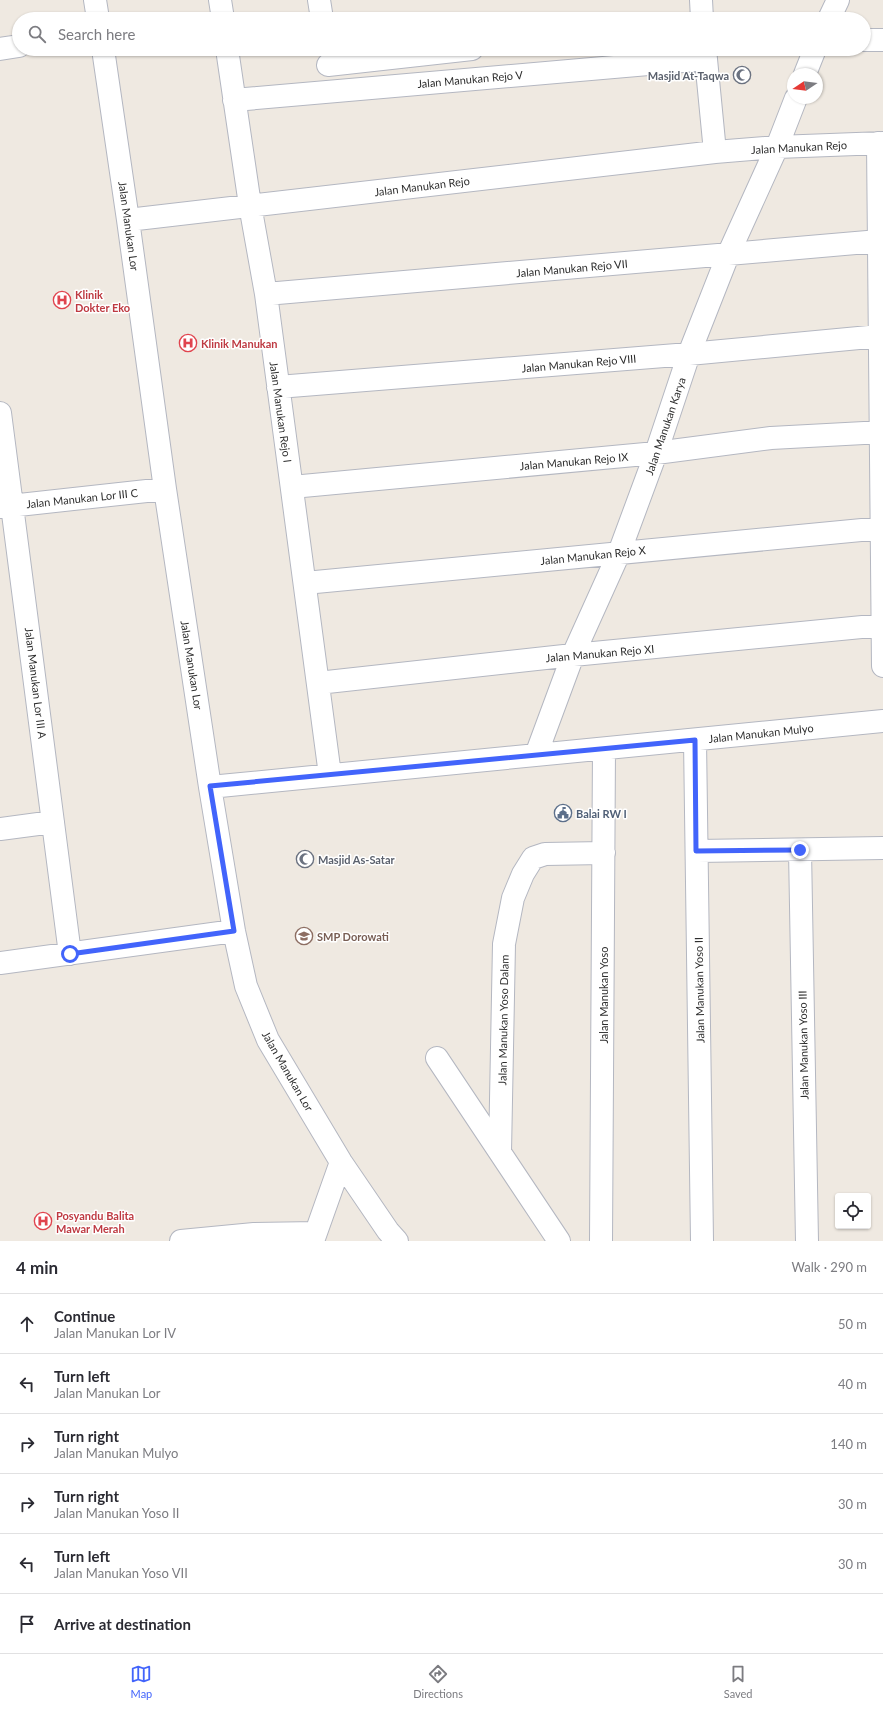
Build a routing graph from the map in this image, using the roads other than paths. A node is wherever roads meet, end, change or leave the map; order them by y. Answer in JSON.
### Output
{"nodes":[{"id":1,"x":96,"y":0,"type":"edge"},
{"id":2,"x":220,"y":0,"type":"edge"},
{"id":3,"x":319,"y":0,"type":"edge"},
{"id":4,"x":700,"y":0,"type":"edge"},
{"id":5,"x":838,"y":0,"type":"edge"},
{"id":6,"x":97,"y":12,"type":"edge"},
{"id":7,"x":222,"y":12,"type":"edge"},
{"id":8,"x":321,"y":12,"type":"edge"},
{"id":9,"x":701,"y":12,"type":"edge"},
{"id":10,"x":832,"y":12,"type":"edge"},
{"id":11,"x":871,"y":40,"type":"edge"},
{"id":12,"x":883,"y":40,"type":"edge"},
{"id":13,"x":12,"y":47,"type":"edge"},
{"id":14,"x":0,"y":49,"type":"edge"},
{"id":15,"x":104,"y":56,"type":"edge"},
{"id":16,"x":228,"y":56,"type":"edge"},
{"id":17,"x":345,"y":56,"type":"edge"},
{"id":18,"x":686,"y":56,"type":"edge"},
{"id":19,"x":706,"y":56,"type":"edge"},
{"id":20,"x":812,"y":56,"type":"edge"},
{"id":21,"x":327,"y":57,"type":"edge"},
{"id":22,"x":807,"y":68,"type":"edge"},
{"id":23,"x":331,"y":91,"type":"junction"},
{"id":24,"x":234,"y":100,"type":"junction"},
{"id":25,"x":794,"y":104,"type":"edge"},
{"id":26,"x":880,"y":143,"type":"edge"},
{"id":27,"x":777,"y":147,"type":"junction"},
{"id":28,"x":715,"y":152,"type":"junction"},
{"id":29,"x":250,"y":205,"type":"junction"},
{"id":30,"x":128,"y":220,"type":"junction"},
{"id":31,"x":879,"y":241,"type":"junction"},
{"id":32,"x":728,"y":255,"type":"junction"},
{"id":33,"x":266,"y":294,"type":"junction"},
{"id":34,"x":880,"y":336,"type":"junction"},
{"id":35,"x":689,"y":354,"type":"junction"},
{"id":36,"x":278,"y":387,"type":"junction"},
{"id":37,"x":0,"y":413,"type":"edge"},
{"id":38,"x":882,"y":432,"type":"edge"},
{"id":39,"x":656,"y":454,"type":"junction"},
{"id":40,"x":292,"y":487,"type":"junction"},
{"id":41,"x":165,"y":488,"type":"junction"},
{"id":42,"x":6,"y":506,"type":"edge"},
{"id":43,"x":882,"y":528,"type":"edge"},
{"id":44,"x":619,"y":553,"type":"junction"},
{"id":45,"x":305,"y":583,"type":"junction"},
{"id":46,"x":883,"y":625,"type":"edge"},
{"id":47,"x":573,"y":655,"type":"junction"},
{"id":48,"x":883,"y":666,"type":"edge"},
{"id":49,"x":318,"y":683,"type":"junction"},
{"id":50,"x":883,"y":722,"type":"edge"},
{"id":51,"x":695,"y":740,"type":"junction"},
{"id":52,"x":604,"y":748,"type":"junction"},
{"id":53,"x":536,"y":755,"type":"junction"},
{"id":54,"x":330,"y":775,"type":"junction"},
{"id":55,"x":210,"y":786,"type":"junction"},
{"id":56,"x":53,"y":822,"type":"junction"},
{"id":57,"x":0,"y":829,"type":"edge"},
{"id":58,"x":883,"y":848,"type":"edge"},
{"id":59,"x":800,"y":850,"type":"junction"},
{"id":60,"x":696,"y":851,"type":"junction"},
{"id":61,"x":604,"y":853,"type":"junction"},
{"id":62,"x":234,"y":931,"type":"junction"},
{"id":63,"x":70,"y":954,"type":"junction"},
{"id":64,"x":0,"y":963,"type":"edge"},
{"id":65,"x":438,"y":1058,"type":"dead end"},
{"id":66,"x":500,"y":1152,"type":"junction"},
{"id":67,"x":341,"y":1162,"type":"junction"},
{"id":68,"x":315,"y":1237,"type":"edge"},
{"id":69,"x":181,"y":1241,"type":"edge"},
{"id":70,"x":397,"y":1241,"type":"edge"},
{"id":71,"x":559,"y":1241,"type":"edge"},
{"id":72,"x":601,"y":1241,"type":"edge"},
{"id":73,"x":702,"y":1241,"type":"edge"},
{"id":74,"x":806,"y":1241,"type":"edge"}],
"edges":[{"from":1,"to":6,"type":"street"},
{"from":2,"to":7,"type":"street"},
{"from":3,"to":8,"type":"street"},
{"from":4,"to":9,"type":"street"},
{"from":5,"to":10,"type":"street"},
{"from":11,"to":12,"type":"street"},
{"from":13,"to":14,"type":"street"},
{"from":15,"to":30,"type":"street","name":"Jalan Manukan Lor"},
{"from":16,"to":24,"type":"street","name":"Jalan Manukan Rejo I"},
{"from":17,"to":21,"type":"street"},
{"from":18,"to":23,"type":"street","name":"Jalan Manukan Rejo V"},
{"from":19,"to":28,"type":"street"},
{"from":20,"to":22,"type":"street"},
{"from":21,"to":23,"type":"street"},
{"from":23,"to":24,"type":"street","name":"Jalan Manukan Rejo V"},
{"from":24,"to":29,"type":"street","name":"Jalan Manukan Rejo I"},
{"from":25,"to":27,"type":"street","name":"Jalan Manukan Karya"},
{"from":26,"to":27,"type":"street","name":"Jalan Manukan Rejo"},
{"from":26,"to":31,"type":"street"},
{"from":27,"to":28,"type":"street","name":"Jalan Manukan Rejo"},
{"from":27,"to":32,"type":"street","name":"Jalan Manukan Karya"},
{"from":28,"to":29,"type":"street","name":"Jalan Manukan Rejo"},
{"from":29,"to":30,"type":"street","name":"Jalan Manukan Rejo"},
{"from":29,"to":33,"type":"street","name":"Jalan Manukan Rejo I"},
{"from":30,"to":41,"type":"street","name":"Jalan Manukan Lor"},
{"from":31,"to":32,"type":"street","name":"Jalan Manukan Rejo VII"},
{"from":31,"to":34,"type":"street"},
{"from":32,"to":33,"type":"street","name":"Jalan Manukan Rejo VII"},
{"from":32,"to":35,"type":"street","name":"Jalan Manukan Karya"},
{"from":33,"to":36,"type":"street","name":"Jalan Manukan Rejo I"},
{"from":34,"to":35,"type":"street","name":"Jalan Manukan Rejo VIII"},
{"from":34,"to":38,"type":"street"},
{"from":35,"to":36,"type":"street","name":"Jalan Manukan Rejo VIII"},
{"from":35,"to":39,"type":"street","name":"Jalan Manukan Karya"},
{"from":36,"to":40,"type":"street","name":"Jalan Manukan Rejo I"},
{"from":37,"to":42,"type":"street","name":"Jalan Manukan Lor III A"},
{"from":38,"to":39,"type":"street","name":"Jalan Manukan Rejo IX"},
{"from":38,"to":43,"type":"street"},
{"from":39,"to":40,"type":"street","name":"Jalan Manukan Rejo IX"},
{"from":39,"to":44,"type":"street","name":"Jalan Manukan Karya"},
{"from":40,"to":45,"type":"street","name":"Jalan Manukan Rejo I"},
{"from":41,"to":42,"type":"street","name":"Jalan Manukan Lor III C"},
{"from":41,"to":55,"type":"street","name":"Jalan Manukan Lor"},
{"from":42,"to":56,"type":"street","name":"Jalan Manukan Lor III A"},
{"from":43,"to":44,"type":"street","name":"Jalan Manukan Rejo X"},
{"from":43,"to":46,"type":"street"},
{"from":44,"to":45,"type":"street","name":"Jalan Manukan Rejo X"},
{"from":44,"to":47,"type":"street","name":"Jalan Manukan Karya"},
{"from":45,"to":49,"type":"street","name":"Jalan Manukan Rejo I"},
{"from":46,"to":47,"type":"street","name":"Jalan Manukan Rejo XI"},
{"from":46,"to":48,"type":"street"},
{"from":47,"to":49,"type":"street","name":"Jalan Manukan Rejo XI"},
{"from":47,"to":53,"type":"street","name":"Jalan Manukan Karya"},
{"from":49,"to":54,"type":"street","name":"Jalan Manukan Rejo I"},
{"from":50,"to":51,"type":"street","name":"Jalan Manukan Mulyo"},
{"from":51,"to":52,"type":"street","name":"Jalan Manukan Mulyo"},
{"from":51,"to":60,"type":"street","name":"Jalan Manukan Yoso II"},
{"from":52,"to":53,"type":"street","name":"Jalan Manukan Mulyo"},
{"from":52,"to":61,"type":"street","name":"Jalan Manukan Yoso"},
{"from":53,"to":54,"type":"street","name":"Jalan Manukan Mulyo"},
{"from":54,"to":55,"type":"street","name":"Jalan Manukan Mulyo"},
{"from":55,"to":62,"type":"street","name":"Jalan Manukan Lor"},
{"from":56,"to":57,"type":"street"},
{"from":56,"to":63,"type":"street","name":"Jalan Manukan Lor III A"},
{"from":58,"to":59,"type":"street"},
{"from":59,"to":60,"type":"street"},
{"from":59,"to":74,"type":"street","name":"Jalan Manukan Yoso III"},
{"from":60,"to":73,"type":"street","name":"Jalan Manukan Yoso II"},
{"from":61,"to":66,"type":"street","name":"Jalan Manukan Yoso Dalam"},
{"from":61,"to":72,"type":"street","name":"Jalan Manukan Yoso"},
{"from":62,"to":63,"type":"street"},
{"from":62,"to":67,"type":"street","name":"Jalan Manukan Lor"},
{"from":63,"to":64,"type":"street"},
{"from":65,"to":66,"type":"street"},
{"from":66,"to":71,"type":"street"},
{"from":67,"to":68,"type":"street"},
{"from":67,"to":70,"type":"street","name":"Jalan Manukan Lor"},
{"from":68,"to":69,"type":"street"}]}
